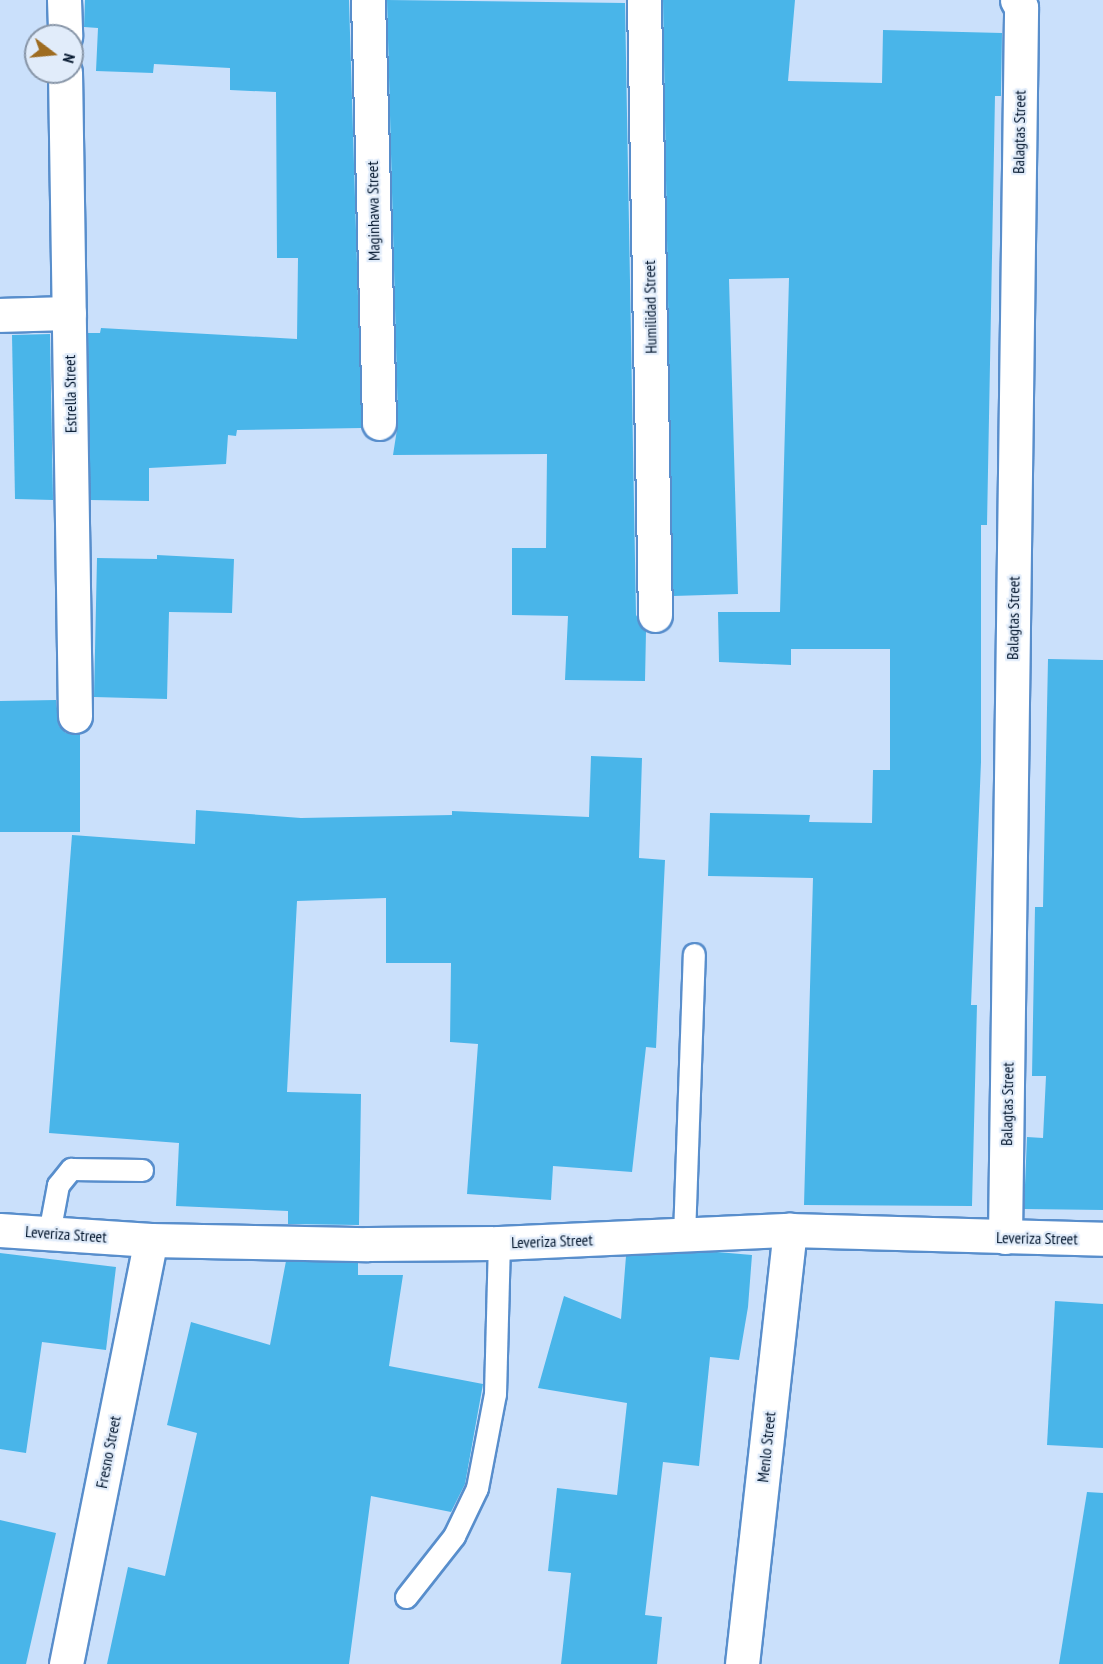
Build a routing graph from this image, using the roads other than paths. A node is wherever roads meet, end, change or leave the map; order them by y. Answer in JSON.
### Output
{"nodes":[{"id":1,"x":64,"y":0,"type":"edge"},
{"id":2,"x":368,"y":0,"type":"edge"},
{"id":3,"x":644,"y":0,"type":"edge"},
{"id":4,"x":1017,"y":0,"type":"edge"},
{"id":5,"x":65,"y":24,"type":"edge"},
{"id":6,"x":65,"y":84,"type":"edge"},
{"id":7,"x":69,"y":313,"type":"junction"},
{"id":8,"x":0,"y":315,"type":"edge"},
{"id":9,"x":378,"y":423,"type":"dead end"},
{"id":10,"x":655,"y":615,"type":"dead end"},
{"id":11,"x":75,"y":716,"type":"dead end"},
{"id":12,"x":694,"y":954,"type":"dead end"},
{"id":13,"x":142,"y":1170,"type":"dead end"},
{"id":14,"x":0,"y":1230,"type":"edge"},
{"id":15,"x":790,"y":1230,"type":"junction"},
{"id":16,"x":49,"y":1233,"type":"junction"},
{"id":17,"x":684,"y":1236,"type":"junction"},
{"id":18,"x":1005,"y":1237,"type":"junction"},
{"id":19,"x":1103,"y":1239,"type":"edge"},
{"id":20,"x":151,"y":1240,"type":"junction"},
{"id":21,"x":499,"y":1243,"type":"junction"},
{"id":22,"x":406,"y":1597,"type":"dead end"},
{"id":23,"x":66,"y":1664,"type":"edge"},
{"id":24,"x":742,"y":1664,"type":"edge"}],
"edges":[{"from":1,"to":5,"type":"street"},
{"from":2,"to":9,"type":"street","name":"Maginhawa Street"},
{"from":3,"to":10,"type":"street","name":"Humilidad Street"},
{"from":4,"to":18,"type":"street","name":"Balagtas Street"},
{"from":6,"to":7,"type":"street","name":"Estrella Street"},
{"from":7,"to":8,"type":"street"},
{"from":7,"to":11,"type":"street","name":"Estrella Street"},
{"from":12,"to":17,"type":"lane"},
{"from":13,"to":16,"type":"lane"},
{"from":14,"to":16,"type":"street","name":"Leveriza Street"},
{"from":15,"to":17,"type":"street","name":"Leveriza Street"},
{"from":15,"to":18,"type":"street","name":"Leveriza Street"},
{"from":15,"to":24,"type":"street","name":"Menlo Street"},
{"from":16,"to":20,"type":"street","name":"Leveriza Street"},
{"from":17,"to":21,"type":"street","name":"Leveriza Street"},
{"from":18,"to":19,"type":"street","name":"Leveriza Street"},
{"from":20,"to":21,"type":"street","name":"Leveriza Street"},
{"from":20,"to":23,"type":"street","name":"Fresno Street"},
{"from":21,"to":22,"type":"lane"}]}
